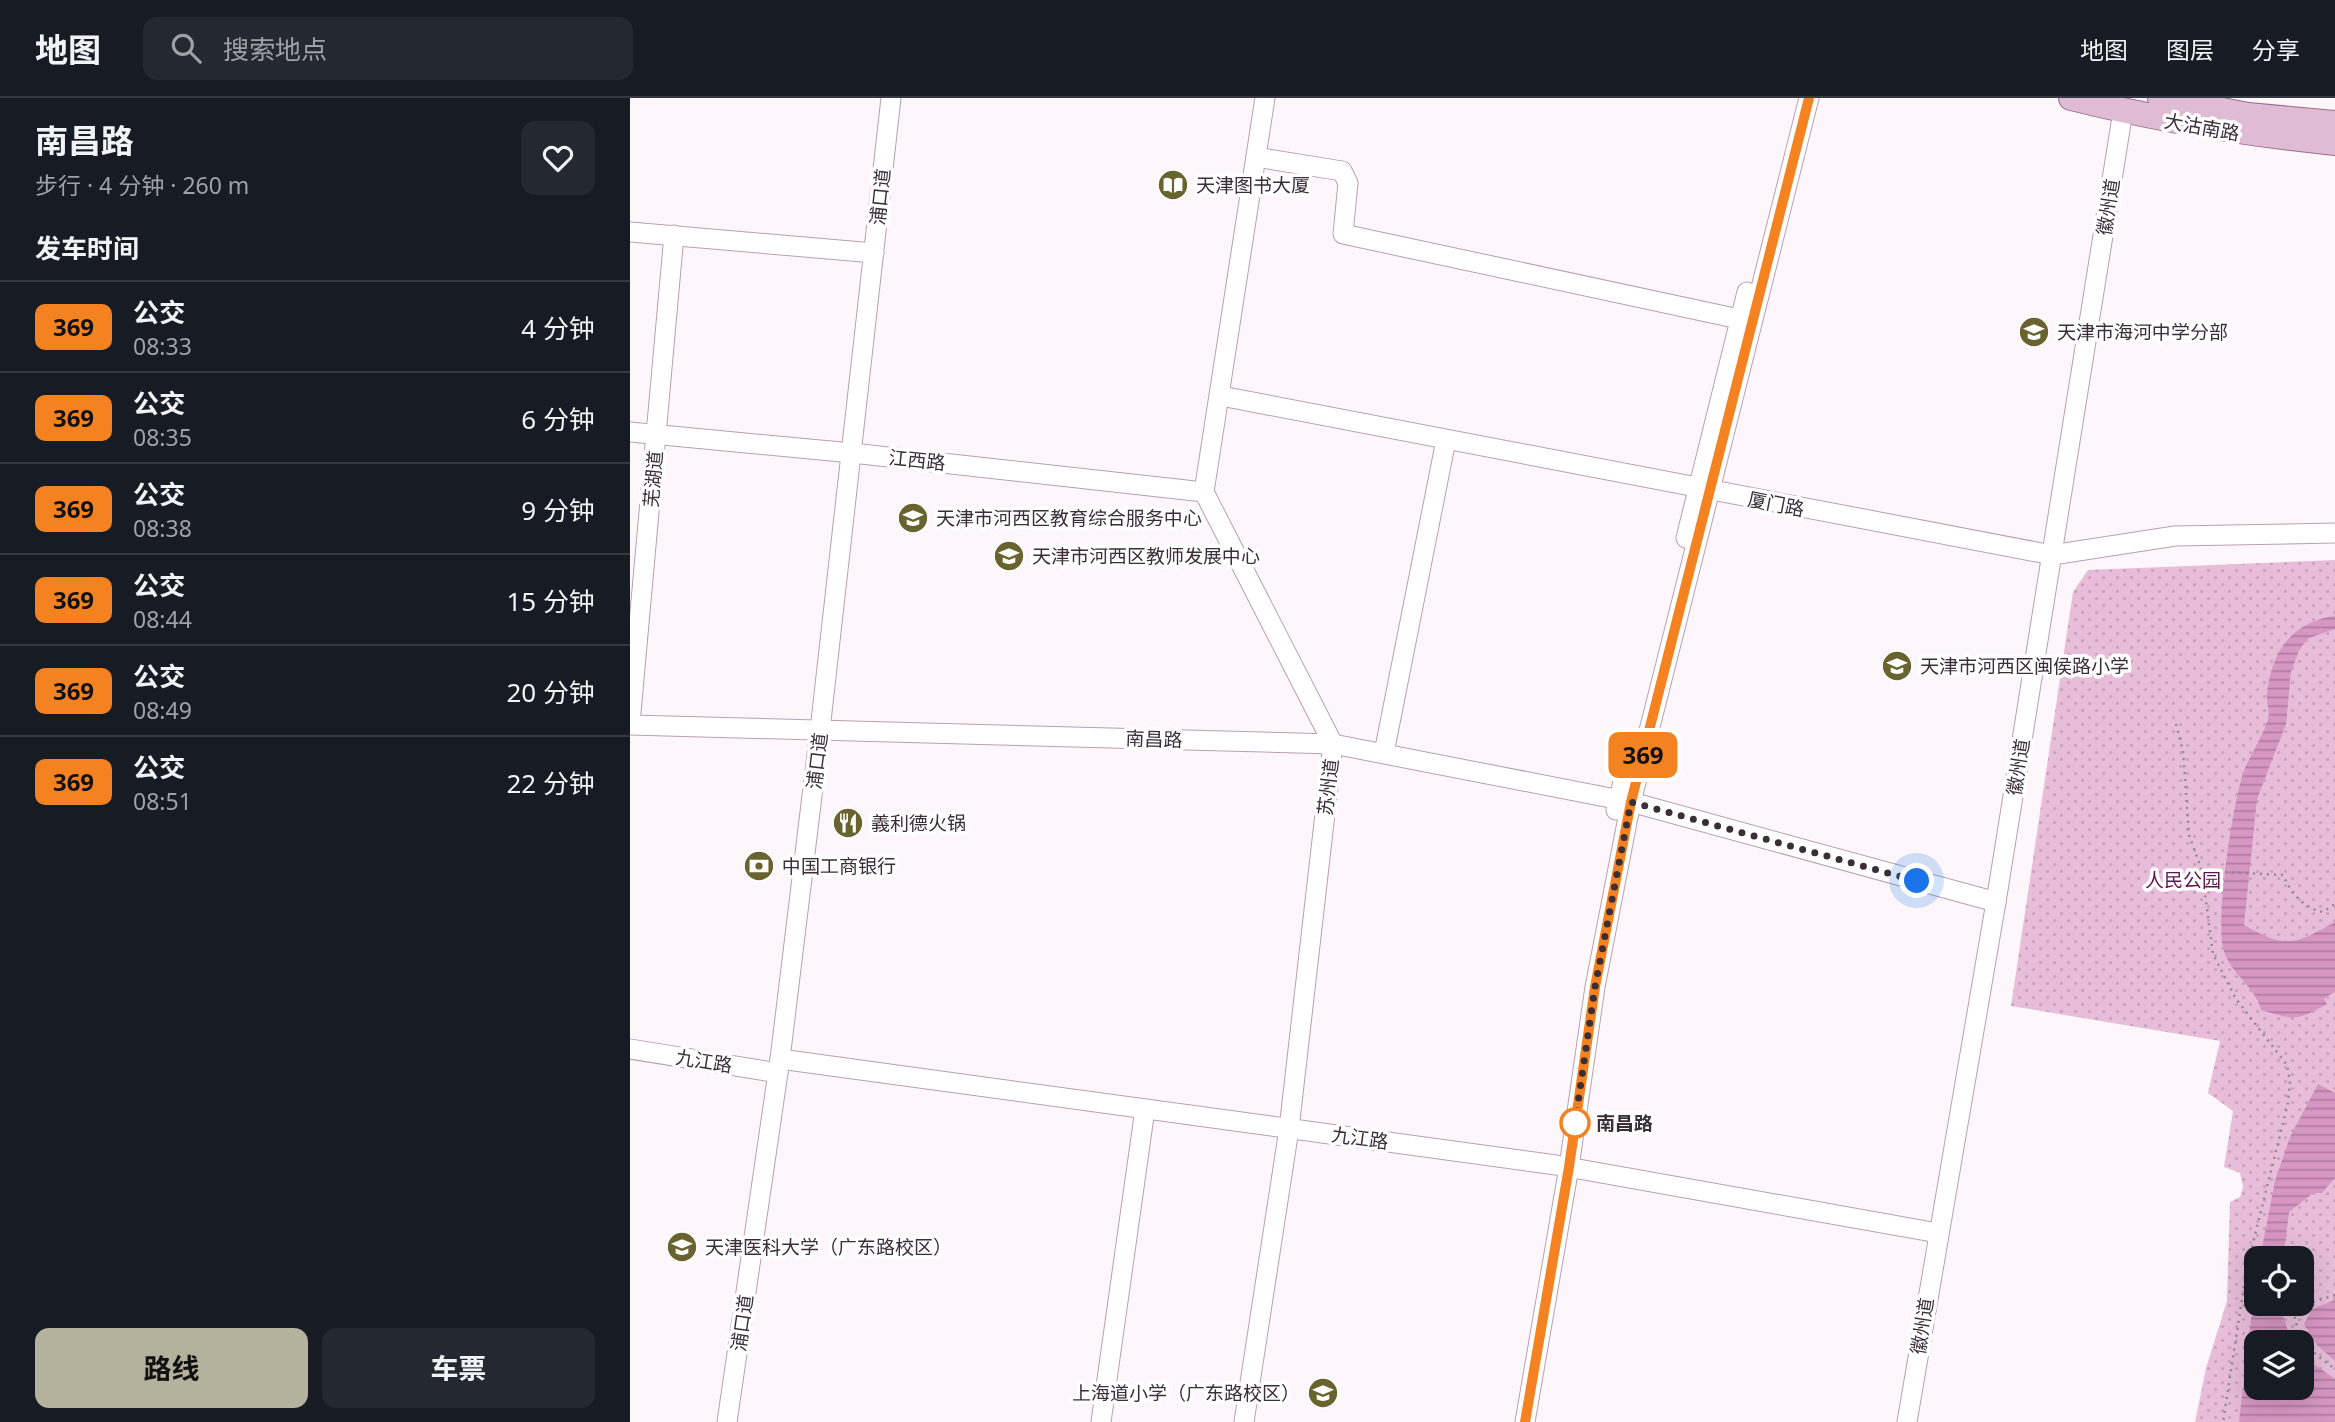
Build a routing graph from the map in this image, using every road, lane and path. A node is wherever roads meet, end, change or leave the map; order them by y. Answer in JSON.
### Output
{"nodes":[{"id":1,"x":891,"y":98,"type":"edge"},
{"id":2,"x":1265,"y":98,"type":"edge"},
{"id":3,"x":1796,"y":98,"type":"edge"},
{"id":4,"x":1809,"y":98,"type":"edge"},
{"id":5,"x":2071,"y":98,"type":"edge"},
{"id":6,"x":2160,"y":98,"type":"edge"},
{"id":7,"x":2123,"y":111,"type":"junction"},
{"id":8,"x":2335,"y":123,"type":"edge"},
{"id":9,"x":2335,"y":143,"type":"edge"},
{"id":10,"x":1256,"y":158,"type":"junction"},
{"id":11,"x":630,"y":232,"type":"edge"},
{"id":12,"x":674,"y":236,"type":"junction"},
{"id":13,"x":874,"y":253,"type":"junction"},
{"id":14,"x":1739,"y":319,"type":"junction"},
{"id":15,"x":1221,"y":396,"type":"junction"},
{"id":16,"x":630,"y":432,"type":"edge"},
{"id":17,"x":657,"y":434,"type":"junction"},
{"id":18,"x":1446,"y":440,"type":"junction"},
{"id":19,"x":852,"y":453,"type":"junction"},
{"id":20,"x":1704,"y":490,"type":"junction"},
{"id":21,"x":1204,"y":492,"type":"junction"},
{"id":22,"x":2335,"y":533,"type":"edge"},
{"id":23,"x":2052,"y":555,"type":"junction"},
{"id":24,"x":630,"y":724,"type":"edge"},
{"id":25,"x":2176,"y":724,"type":"dead end"},
{"id":26,"x":820,"y":730,"type":"junction"},
{"id":27,"x":1333,"y":744,"type":"junction"},
{"id":28,"x":1384,"y":753,"type":"junction"},
{"id":29,"x":1625,"y":801,"type":"junction"},
{"id":30,"x":2202,"y":871,"type":"junction"},
{"id":31,"x":1996,"y":902,"type":"junction"},
{"id":32,"x":2335,"y":904,"type":"edge"},
{"id":33,"x":630,"y":1049,"type":"edge"},
{"id":34,"x":779,"y":1066,"type":"junction"},
{"id":35,"x":1145,"y":1109,"type":"junction"},
{"id":36,"x":1289,"y":1129,"type":"junction"},
{"id":37,"x":1563,"y":1166,"type":"junction"},
{"id":38,"x":1938,"y":1233,"type":"junction"},
{"id":39,"x":2335,"y":1295,"type":"edge"},
{"id":40,"x":2335,"y":1369,"type":"edge"},
{"id":41,"x":727,"y":1422,"type":"edge"},
{"id":42,"x":1101,"y":1422,"type":"edge"},
{"id":43,"x":1244,"y":1422,"type":"edge"},
{"id":44,"x":1513,"y":1422,"type":"edge"},
{"id":45,"x":1525,"y":1422,"type":"edge"},
{"id":46,"x":1907,"y":1422,"type":"edge"},
{"id":47,"x":2223,"y":1422,"type":"edge"}],
"edges":[{"from":1,"to":13,"type":"street","name":"浦口道"},
{"from":2,"to":10,"type":"street"},
{"from":3,"to":14,"type":"street"},
{"from":4,"to":20,"type":"street"},
{"from":5,"to":7,"type":"main road","name":"大沽南路"},
{"from":6,"to":8,"type":"main road","name":"大沽南路"},
{"from":7,"to":9,"type":"main road","name":"大沽南路"},
{"from":7,"to":23,"type":"street","name":"徽州道"},
{"from":10,"to":14,"type":"street"},
{"from":10,"to":15,"type":"street"},
{"from":11,"to":12,"type":"street"},
{"from":12,"to":13,"type":"street"},
{"from":12,"to":17,"type":"street","name":"芜湖道"},
{"from":13,"to":19,"type":"street","name":"浦口道"},
{"from":14,"to":20,"type":"street"},
{"from":15,"to":18,"type":"street","name":"厦门路"},
{"from":15,"to":21,"type":"street"},
{"from":16,"to":17,"type":"street","name":"江西路"},
{"from":17,"to":19,"type":"street","name":"江西路"},
{"from":17,"to":24,"type":"street","name":"芜湖道"},
{"from":18,"to":20,"type":"street","name":"厦门路"},
{"from":18,"to":28,"type":"street"},
{"from":19,"to":21,"type":"street","name":"江西路"},
{"from":19,"to":26,"type":"street","name":"浦口道"},
{"from":20,"to":23,"type":"street","name":"厦门路"},
{"from":20,"to":29,"type":"street"},
{"from":21,"to":27,"type":"street","name":"苏州道"},
{"from":22,"to":23,"type":"street","name":"厦门路"},
{"from":23,"to":31,"type":"street","name":"徽州道"},
{"from":24,"to":26,"type":"street","name":"南昌路"},
{"from":25,"to":30,"type":"path"},
{"from":26,"to":27,"type":"street","name":"南昌路"},
{"from":26,"to":34,"type":"street","name":"浦口道"},
{"from":27,"to":28,"type":"street","name":"南昌路"},
{"from":27,"to":36,"type":"street","name":"苏州道"},
{"from":28,"to":29,"type":"street","name":"南昌路"},
{"from":29,"to":31,"type":"street","name":"南昌路"},
{"from":29,"to":37,"type":"street"},
{"from":30,"to":32,"type":"path"},
{"from":30,"to":47,"type":"path"},
{"from":31,"to":38,"type":"street","name":"徽州道"},
{"from":33,"to":34,"type":"street","name":"九江路"},
{"from":34,"to":35,"type":"street","name":"九江路"},
{"from":34,"to":41,"type":"street","name":"浦口道"},
{"from":35,"to":36,"type":"street","name":"九江路"},
{"from":35,"to":42,"type":"street"},
{"from":36,"to":37,"type":"street","name":"九江路"},
{"from":36,"to":43,"type":"street","name":"苏州道"},
{"from":37,"to":38,"type":"street","name":"九江路"},
{"from":37,"to":44,"type":"street"},
{"from":37,"to":45,"type":"street"},
{"from":38,"to":46,"type":"street","name":"徽州道"},
{"from":39,"to":40,"type":"path"}]}
